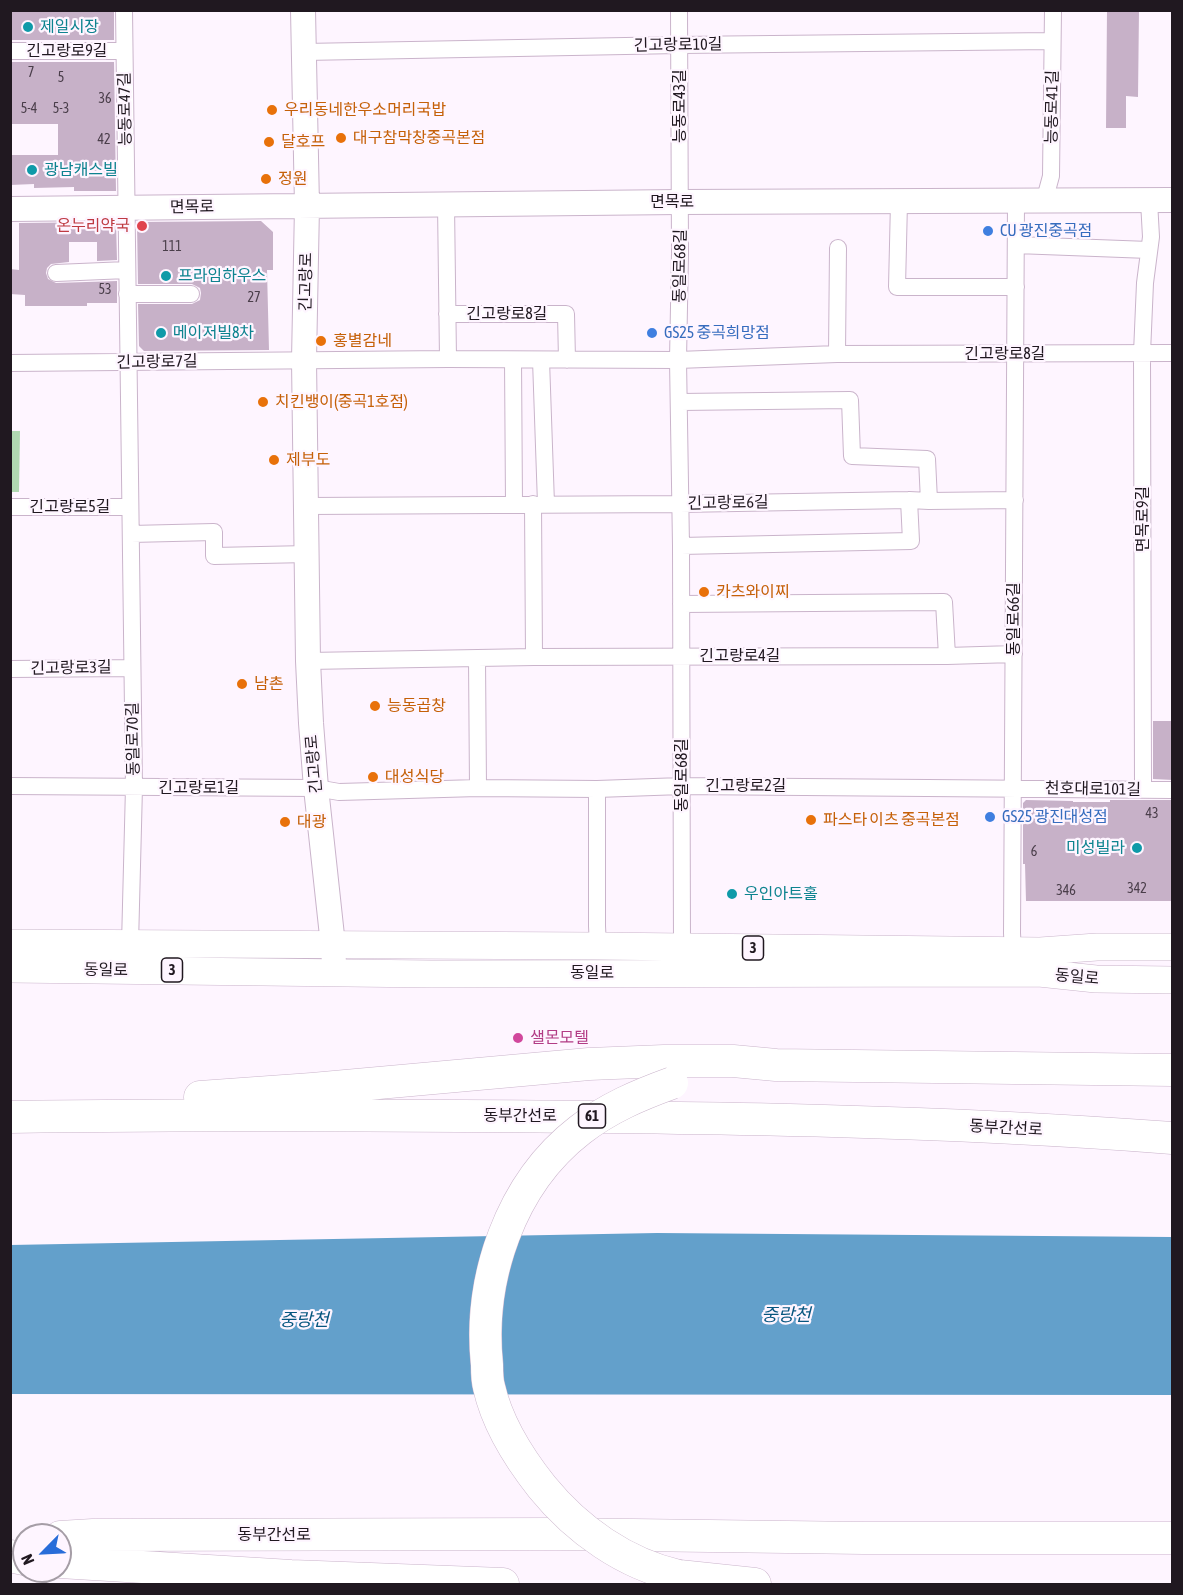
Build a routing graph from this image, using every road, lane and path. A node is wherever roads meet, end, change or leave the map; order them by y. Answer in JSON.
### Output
{"nodes":[{"id":1,"x":124,"y":10,"type":"edge"},
{"id":2,"x":303,"y":10,"type":"edge"},
{"id":3,"x":679,"y":10,"type":"edge"},
{"id":4,"x":1053,"y":10,"type":"edge"},
{"id":5,"x":1052,"y":41,"type":"junction"},
{"id":6,"x":679,"y":45,"type":"junction"},
{"id":7,"x":10,"y":51,"type":"edge"},
{"id":8,"x":124,"y":51,"type":"junction"},
{"id":9,"x":304,"y":52,"type":"junction"},
{"id":10,"x":1173,"y":200,"type":"edge"},
{"id":11,"x":1149,"y":201,"type":"junction"},
{"id":12,"x":680,"y":202,"type":"junction"},
{"id":13,"x":899,"y":202,"type":"junction"},
{"id":14,"x":1016,"y":202,"type":"junction"},
{"id":15,"x":1044,"y":202,"type":"junction"},
{"id":16,"x":446,"y":204,"type":"junction"},
{"id":17,"x":307,"y":206,"type":"junction"},
{"id":18,"x":126,"y":208,"type":"junction"},
{"id":19,"x":10,"y":209,"type":"edge"},
{"id":20,"x":1016,"y":245,"type":"junction"},
{"id":21,"x":838,"y":248,"type":"dead end"},
{"id":22,"x":1149,"y":250,"type":"junction"},
{"id":23,"x":126,"y":270,"type":"junction"},
{"id":24,"x":56,"y":273,"type":"dead end"},
{"id":25,"x":1016,"y":287,"type":"junction"},
{"id":26,"x":127,"y":294,"type":"junction"},
{"id":27,"x":191,"y":294,"type":"dead end"},
{"id":28,"x":447,"y":314,"type":"junction"},
{"id":29,"x":1142,"y":353,"type":"junction"},
{"id":30,"x":1173,"y":353,"type":"edge"},
{"id":31,"x":837,"y":354,"type":"junction"},
{"id":32,"x":1016,"y":354,"type":"junction"},
{"id":33,"x":447,"y":358,"type":"junction"},
{"id":34,"x":304,"y":360,"type":"junction"},
{"id":35,"x":513,"y":360,"type":"junction"},
{"id":36,"x":541,"y":360,"type":"junction"},
{"id":37,"x":567,"y":360,"type":"junction"},
{"id":38,"x":678,"y":360,"type":"junction"},
{"id":39,"x":128,"y":362,"type":"junction"},
{"id":40,"x":10,"y":363,"type":"edge"},
{"id":41,"x":680,"y":402,"type":"junction"},
{"id":42,"x":909,"y":500,"type":"junction"},
{"id":43,"x":1015,"y":500,"type":"junction"},
{"id":44,"x":929,"y":501,"type":"junction"},
{"id":45,"x":514,"y":504,"type":"junction"},
{"id":46,"x":540,"y":504,"type":"junction"},
{"id":47,"x":681,"y":504,"type":"junction"},
{"id":48,"x":307,"y":506,"type":"junction"},
{"id":49,"x":10,"y":507,"type":"edge"},
{"id":50,"x":130,"y":507,"type":"junction"},
{"id":51,"x":130,"y":534,"type":"junction"},
{"id":52,"x":681,"y":546,"type":"junction"},
{"id":53,"x":308,"y":554,"type":"junction"},
{"id":54,"x":681,"y":604,"type":"junction"},
{"id":55,"x":1014,"y":654,"type":"junction"},
{"id":56,"x":681,"y":656,"type":"junction"},
{"id":57,"x":947,"y":656,"type":"junction"},
{"id":58,"x":534,"y":657,"type":"junction"},
{"id":59,"x":477,"y":659,"type":"junction"},
{"id":60,"x":308,"y":661,"type":"junction"},
{"id":61,"x":131,"y":668,"type":"junction"},
{"id":62,"x":10,"y":669,"type":"edge"},
{"id":63,"x":10,"y":786,"type":"edge"},
{"id":64,"x":682,"y":786,"type":"junction"},
{"id":65,"x":134,"y":787,"type":"junction"},
{"id":66,"x":316,"y":788,"type":"junction"},
{"id":67,"x":478,"y":788,"type":"junction"},
{"id":68,"x":1014,"y":788,"type":"junction"},
{"id":69,"x":597,"y":789,"type":"junction"},
{"id":70,"x":1143,"y":789,"type":"junction"},
{"id":71,"x":1173,"y":790,"type":"edge"},
{"id":72,"x":10,"y":943,"type":"edge"},
{"id":73,"x":130,"y":944,"type":"junction"},
{"id":74,"x":333,"y":945,"type":"junction"},
{"id":75,"x":471,"y":946,"type":"junction"},
{"id":76,"x":598,"y":946,"type":"junction"},
{"id":77,"x":1173,"y":946,"type":"edge"},
{"id":78,"x":682,"y":947,"type":"junction"},
{"id":79,"x":1013,"y":951,"type":"junction"},
{"id":80,"x":10,"y":969,"type":"edge"},
{"id":81,"x":334,"y":972,"type":"junction"},
{"id":82,"x":431,"y":974,"type":"junction"},
{"id":83,"x":1173,"y":980,"type":"edge"},
{"id":84,"x":776,"y":1065,"type":"junction"},
{"id":85,"x":1173,"y":1070,"type":"edge"},
{"id":86,"x":10,"y":1116,"type":"edge"},
{"id":87,"x":56,"y":1116,"type":"junction"},
{"id":88,"x":1173,"y":1138,"type":"edge"},
{"id":89,"x":72,"y":1536,"type":"edge"},
{"id":90,"x":1173,"y":1538,"type":"edge"},
{"id":91,"x":72,"y":1563,"type":"edge"},
{"id":92,"x":503,"y":1584,"type":"edge"},
{"id":93,"x":755,"y":1584,"type":"edge"}],
"edges":[{"from":1,"to":8,"type":"street","name":"능동로47길"},
{"from":2,"to":9,"type":"street","name":"긴고랑로"},
{"from":3,"to":6,"type":"street","name":"능동로43길"},
{"from":4,"to":5,"type":"street","name":"능동로41길"},
{"from":5,"to":6,"type":"street","name":"긴고랑로10길"},
{"from":5,"to":15,"type":"street","name":"능동로41길"},
{"from":6,"to":9,"type":"street","name":"긴고랑로10길"},
{"from":6,"to":12,"type":"street","name":"능동로43길"},
{"from":7,"to":8,"type":"street","name":"긴고랑로9길"},
{"from":8,"to":18,"type":"street","name":"능동로47길"},
{"from":9,"to":17,"type":"street","name":"긴고랑로"},
{"from":10,"to":11,"type":"street","name":"면목로"},
{"from":11,"to":15,"type":"street","name":"면목로"},
{"from":11,"to":22,"type":"street","name":"면목로9길"},
{"from":12,"to":13,"type":"street","name":"면목로"},
{"from":12,"to":16,"type":"street","name":"면목로"},
{"from":12,"to":38,"type":"street","name":"동일로68길"},
{"from":13,"to":14,"type":"street","name":"면목로"},
{"from":13,"to":25,"type":"street"},
{"from":14,"to":15,"type":"street","name":"면목로"},
{"from":14,"to":20,"type":"street","name":"동일로66길"},
{"from":16,"to":17,"type":"street","name":"면목로"},
{"from":16,"to":28,"type":"street"},
{"from":17,"to":18,"type":"street","name":"면목로"},
{"from":17,"to":34,"type":"street","name":"긴고랑로"},
{"from":18,"to":19,"type":"street","name":"면목로"},
{"from":18,"to":23,"type":"street","name":"동일로70길"},
{"from":20,"to":22,"type":"street"},
{"from":20,"to":25,"type":"street","name":"동일로66길"},
{"from":21,"to":31,"type":"street"},
{"from":22,"to":29,"type":"street","name":"면목로9길"},
{"from":23,"to":24,"type":"street"},
{"from":23,"to":26,"type":"street","name":"동일로70길"},
{"from":25,"to":32,"type":"street","name":"동일로66길"},
{"from":26,"to":27,"type":"street"},
{"from":26,"to":39,"type":"street","name":"동일로70길"},
{"from":28,"to":33,"type":"street","name":"긴고랑로8길"},
{"from":28,"to":37,"type":"street","name":"긴고랑로8길"},
{"from":29,"to":30,"type":"street","name":"긴고랑로8길"},
{"from":29,"to":32,"type":"street","name":"긴고랑로8길"},
{"from":29,"to":70,"type":"street","name":"면목로9길"},
{"from":31,"to":32,"type":"street","name":"긴고랑로8길"},
{"from":31,"to":38,"type":"street","name":"긴고랑로8길"},
{"from":32,"to":43,"type":"street","name":"동일로66길"},
{"from":33,"to":34,"type":"street","name":"긴고랑로8길"},
{"from":33,"to":35,"type":"street","name":"긴고랑로8길"},
{"from":34,"to":39,"type":"street","name":"긴고랑로7길"},
{"from":34,"to":48,"type":"street","name":"긴고랑로"},
{"from":35,"to":36,"type":"street","name":"긴고랑로8길"},
{"from":35,"to":45,"type":"street"},
{"from":36,"to":37,"type":"street","name":"긴고랑로8길"},
{"from":36,"to":46,"type":"street"},
{"from":37,"to":38,"type":"street","name":"긴고랑로8길"},
{"from":38,"to":41,"type":"street","name":"동일로68길"},
{"from":39,"to":40,"type":"street","name":"긴고랑로7길"},
{"from":39,"to":50,"type":"street","name":"동일로70길"},
{"from":41,"to":44,"type":"street"},
{"from":41,"to":47,"type":"street","name":"동일로68길"},
{"from":42,"to":44,"type":"street","name":"긴고랑로6길"},
{"from":42,"to":47,"type":"street","name":"긴고랑로6길"},
{"from":42,"to":52,"type":"street"},
{"from":43,"to":44,"type":"street","name":"긴고랑로6길"},
{"from":43,"to":55,"type":"street","name":"동일로66길"},
{"from":45,"to":46,"type":"street","name":"긴고랑로6길"},
{"from":45,"to":48,"type":"street","name":"긴고랑로6길"},
{"from":46,"to":47,"type":"street","name":"긴고랑로6길"},
{"from":46,"to":58,"type":"street"},
{"from":47,"to":52,"type":"street","name":"동일로68길"},
{"from":48,"to":53,"type":"street","name":"긴고랑로"},
{"from":49,"to":50,"type":"street","name":"긴고랑로5길"},
{"from":50,"to":51,"type":"street","name":"동일로70길"},
{"from":51,"to":53,"type":"street"},
{"from":51,"to":61,"type":"street","name":"동일로70길"},
{"from":52,"to":54,"type":"street","name":"동일로68길"},
{"from":53,"to":60,"type":"street","name":"긴고랑로"},
{"from":54,"to":56,"type":"street","name":"동일로68길"},
{"from":54,"to":57,"type":"street"},
{"from":55,"to":57,"type":"street","name":"긴고랑로4길"},
{"from":55,"to":68,"type":"street","name":"동일로66길"},
{"from":56,"to":57,"type":"street","name":"긴고랑로4길"},
{"from":56,"to":58,"type":"street","name":"긴고랑로4길"},
{"from":56,"to":64,"type":"street","name":"동일로68길"},
{"from":58,"to":59,"type":"street","name":"긴고랑로4길"},
{"from":59,"to":60,"type":"street","name":"긴고랑로4길"},
{"from":59,"to":67,"type":"street"},
{"from":60,"to":66,"type":"street","name":"긴고랑로"},
{"from":61,"to":62,"type":"street","name":"긴고랑로3길"},
{"from":61,"to":65,"type":"street","name":"동일로70길"},
{"from":63,"to":65,"type":"street","name":"긴고랑로1길"},
{"from":64,"to":68,"type":"street","name":"긴고랑로2길"},
{"from":64,"to":69,"type":"street","name":"긴고랑로2길"},
{"from":64,"to":78,"type":"street","name":"동일로68길"},
{"from":65,"to":66,"type":"street","name":"긴고랑로1길"},
{"from":65,"to":73,"type":"street","name":"동일로70길"},
{"from":66,"to":67,"type":"street","name":"긴고랑로2길"},
{"from":66,"to":74,"type":"street","name":"긴고랑로"},
{"from":67,"to":69,"type":"street","name":"긴고랑로2길"},
{"from":68,"to":70,"type":"street","name":"천호대로101길"},
{"from":68,"to":79,"type":"street","name":"동일로66길"},
{"from":69,"to":76,"type":"street","name":"동일로"},
{"from":70,"to":71,"type":"street","name":"천호대로101길"},
{"from":72,"to":73,"type":"main road","name":"동일로","number":"3"},
{"from":73,"to":74,"type":"main road","name":"동일로","number":"3"},
{"from":74,"to":75,"type":"main road","name":"동일로","number":"3"},
{"from":74,"to":81,"type":"street","name":"긴고랑로"},
{"from":75,"to":76,"type":"main road","name":"동일로","number":"3"},
{"from":75,"to":82,"type":"main road"},
{"from":76,"to":78,"type":"main road","name":"동일로","number":"3"},
{"from":77,"to":79,"type":"main road","name":"동일로","number":"3"},
{"from":78,"to":79,"type":"main road","name":"동일로","number":"3"},
{"from":80,"to":81,"type":"main road","name":"동일로","number":"3"},
{"from":81,"to":82,"type":"main road","name":"동일로","number":"3"},
{"from":82,"to":83,"type":"main road","name":"동일로","number":"3"},
{"from":84,"to":85,"type":"highway"},
{"from":84,"to":87,"type":"highway"},
{"from":84,"to":93,"type":"highway","bridge":true},
{"from":86,"to":87,"type":"highway","name":"동부간선로","number":"61"},
{"from":87,"to":88,"type":"highway","name":"동부간선로","number":"61"},
{"from":89,"to":90,"type":"highway","name":"동부간선로"},
{"from":91,"to":92,"type":"highway"}]}
